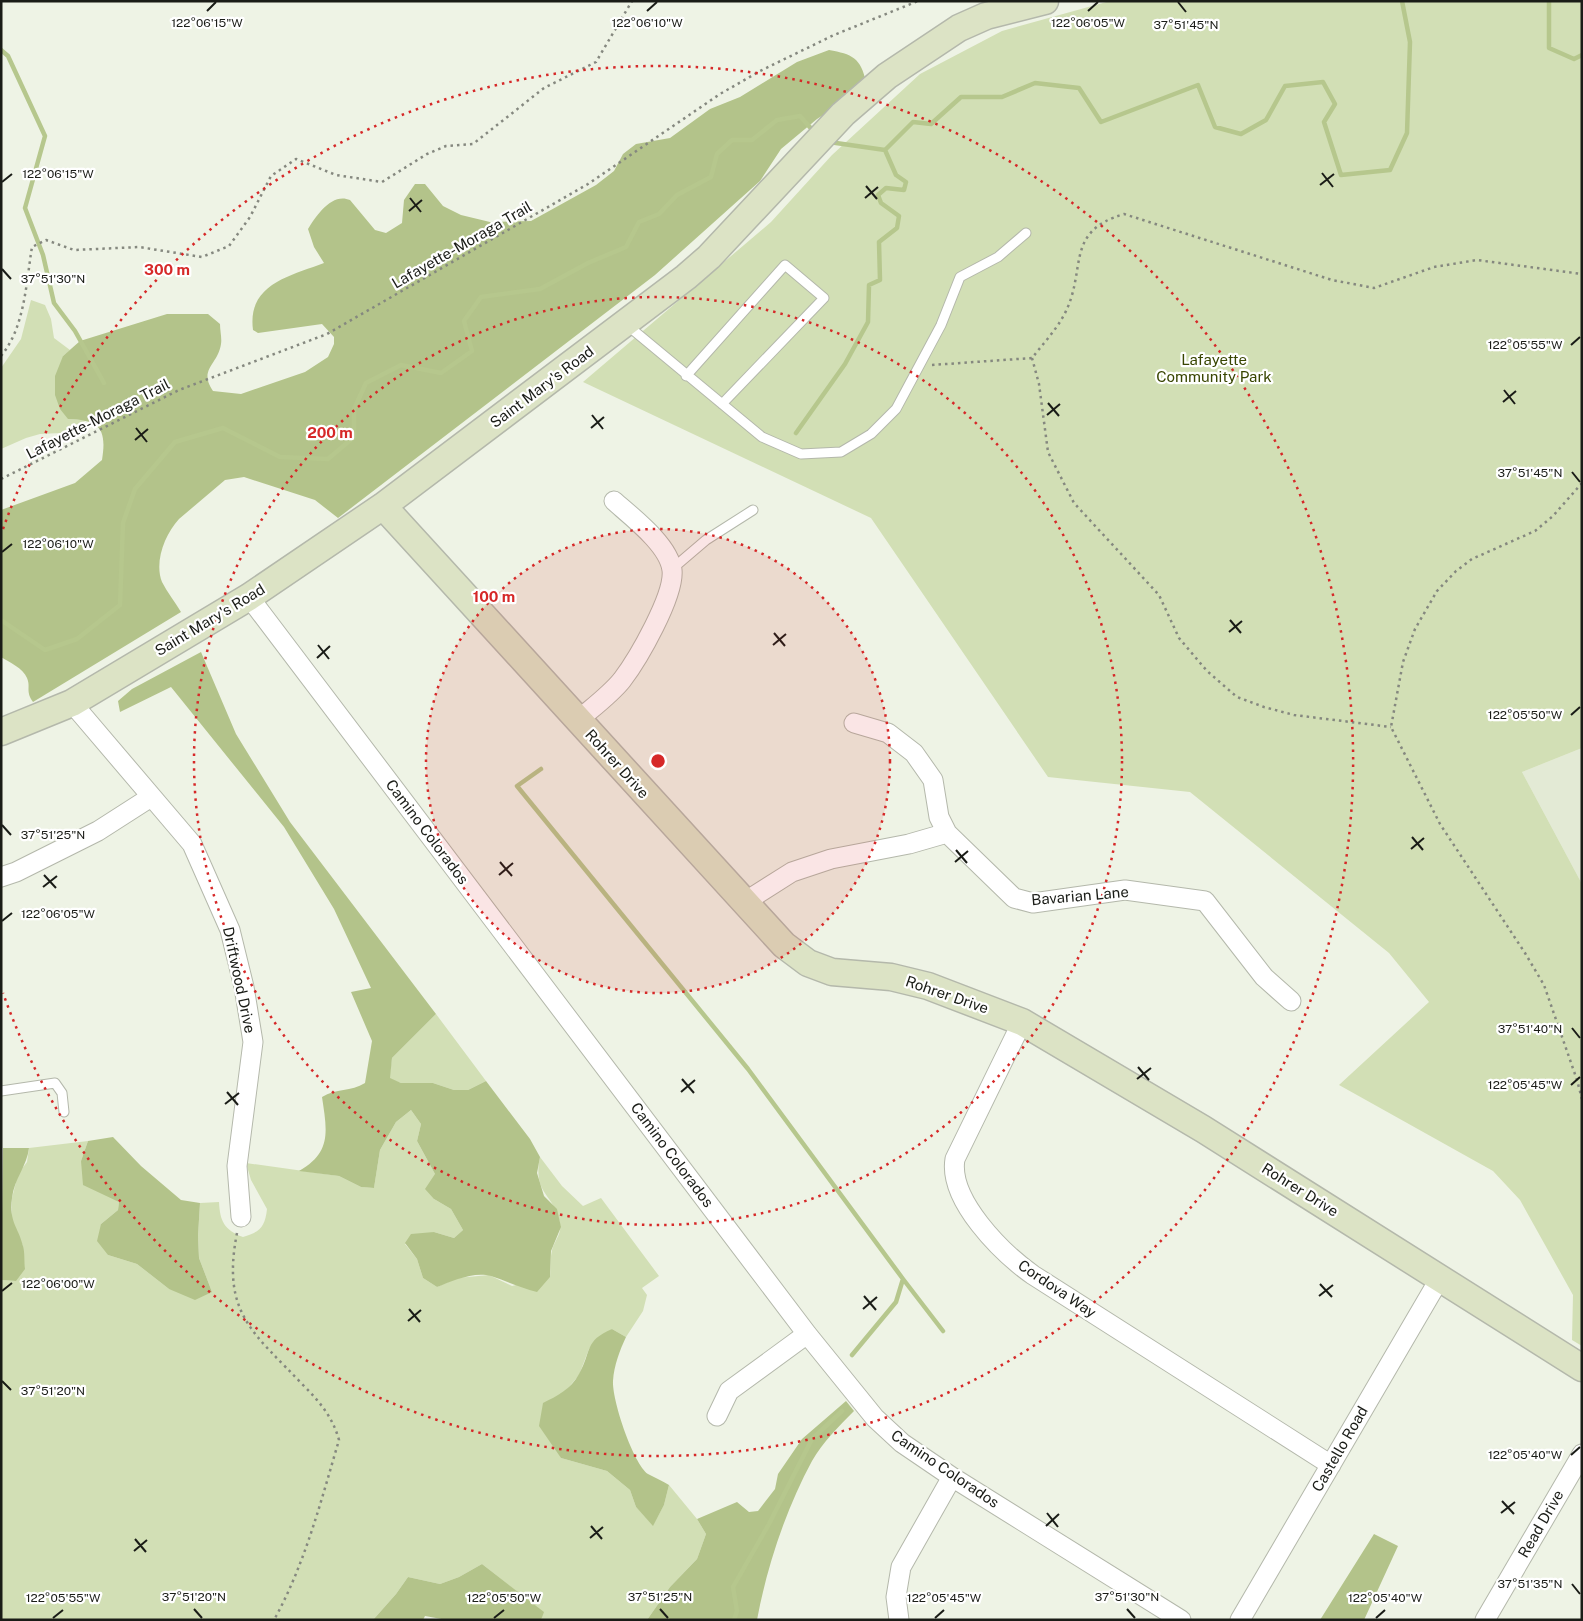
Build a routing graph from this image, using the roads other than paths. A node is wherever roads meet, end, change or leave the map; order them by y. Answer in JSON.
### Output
{"nodes":[{"id":1,"x":1045,"y":1,"type":"edge"},
{"id":2,"x":984,"y":8,"type":"edge"},
{"id":3,"x":1026,"y":233,"type":"dead end"},
{"id":4,"x":626,"y":324,"type":"junction"},
{"id":5,"x":686,"y":376,"type":"junction"},
{"id":6,"x":722,"y":404,"type":"junction"},
{"id":7,"x":614,"y":501,"type":"dead end"},
{"id":8,"x":383,"y":506,"type":"junction"},
{"id":9,"x":754,"y":510,"type":"dead end"},
{"id":10,"x":672,"y":569,"type":"junction"},
{"id":11,"x":249,"y":597,"type":"junction"},
{"id":12,"x":72,"y":703,"type":"junction"},
{"id":13,"x":577,"y":721,"type":"junction"},
{"id":14,"x":854,"y":723,"type":"dead end"},
{"id":15,"x":1,"y":732,"type":"edge"},
{"id":16,"x":151,"y":797,"type":"junction"},
{"id":17,"x":947,"y":833,"type":"junction"},
{"id":18,"x":1,"y":877,"type":"edge"},
{"id":19,"x":743,"y":903,"type":"junction"},
{"id":20,"x":1291,"y":1001,"type":"dead end"},
{"id":21,"x":1022,"y":1022,"type":"junction"},
{"id":22,"x":1,"y":1091,"type":"edge"},
{"id":23,"x":64,"y":1112,"type":"dead end"},
{"id":24,"x":241,"y":1217,"type":"road end"},
{"id":25,"x":1440,"y":1278,"type":"junction"},
{"id":26,"x":807,"y":1334,"type":"junction"},
{"id":27,"x":1582,"y":1368,"type":"edge"},
{"id":28,"x":717,"y":1416,"type":"dead end"},
{"id":29,"x":1582,"y":1454,"type":"edge"},
{"id":30,"x":1331,"y":1465,"type":"junction"},
{"id":31,"x":952,"y":1477,"type":"junction"},
{"id":32,"x":899,"y":1620,"type":"edge"},
{"id":33,"x":1181,"y":1620,"type":"edge"},
{"id":34,"x":1240,"y":1620,"type":"edge"},
{"id":35,"x":1484,"y":1620,"type":"edge"}],
"edges":[{"from":1,"to":2,"type":"street","name":"Saint Mary's Road"},
{"from":2,"to":4,"type":"street","name":"Saint Mary's Road"},
{"from":3,"to":6,"type":"lane"},
{"from":4,"to":5,"type":"lane"},
{"from":4,"to":8,"type":"street","name":"Saint Mary's Road"},
{"from":5,"to":6,"type":"lane"},
{"from":5,"to":6,"type":"lane"},
{"from":7,"to":10,"type":"street"},
{"from":8,"to":11,"type":"street","name":"Saint Mary's Road"},
{"from":8,"to":13,"type":"street","name":"Rohrer Drive"},
{"from":9,"to":10,"type":"lane"},
{"from":10,"to":13,"type":"street"},
{"from":11,"to":12,"type":"street","name":"Saint Mary's Road"},
{"from":11,"to":26,"type":"street","name":"Camino Colorados"},
{"from":12,"to":15,"type":"street","name":"Saint Mary's Road"},
{"from":12,"to":16,"type":"street","name":"Driftwood Drive"},
{"from":13,"to":19,"type":"street","name":"Rohrer Drive"},
{"from":14,"to":17,"type":"street"},
{"from":16,"to":18,"type":"street"},
{"from":16,"to":24,"type":"street","name":"Driftwood Drive"},
{"from":17,"to":19,"type":"street"},
{"from":17,"to":20,"type":"street","name":"Bavarian Lane"},
{"from":19,"to":21,"type":"street","name":"Rohrer Drive"},
{"from":21,"to":25,"type":"street","name":"Rohrer Drive"},
{"from":21,"to":30,"type":"street","name":"Cordova Way"},
{"from":22,"to":23,"type":"lane"},
{"from":25,"to":27,"type":"street","name":"Rohrer Drive"},
{"from":25,"to":30,"type":"street","name":"Castello Road"},
{"from":26,"to":28,"type":"street"},
{"from":26,"to":31,"type":"street","name":"Camino Colorados"},
{"from":29,"to":35,"type":"street","name":"Read Drive"},
{"from":30,"to":34,"type":"street","name":"Castello Road"},
{"from":31,"to":32,"type":"street"},
{"from":31,"to":33,"type":"street","name":"Camino Colorados"}]}
